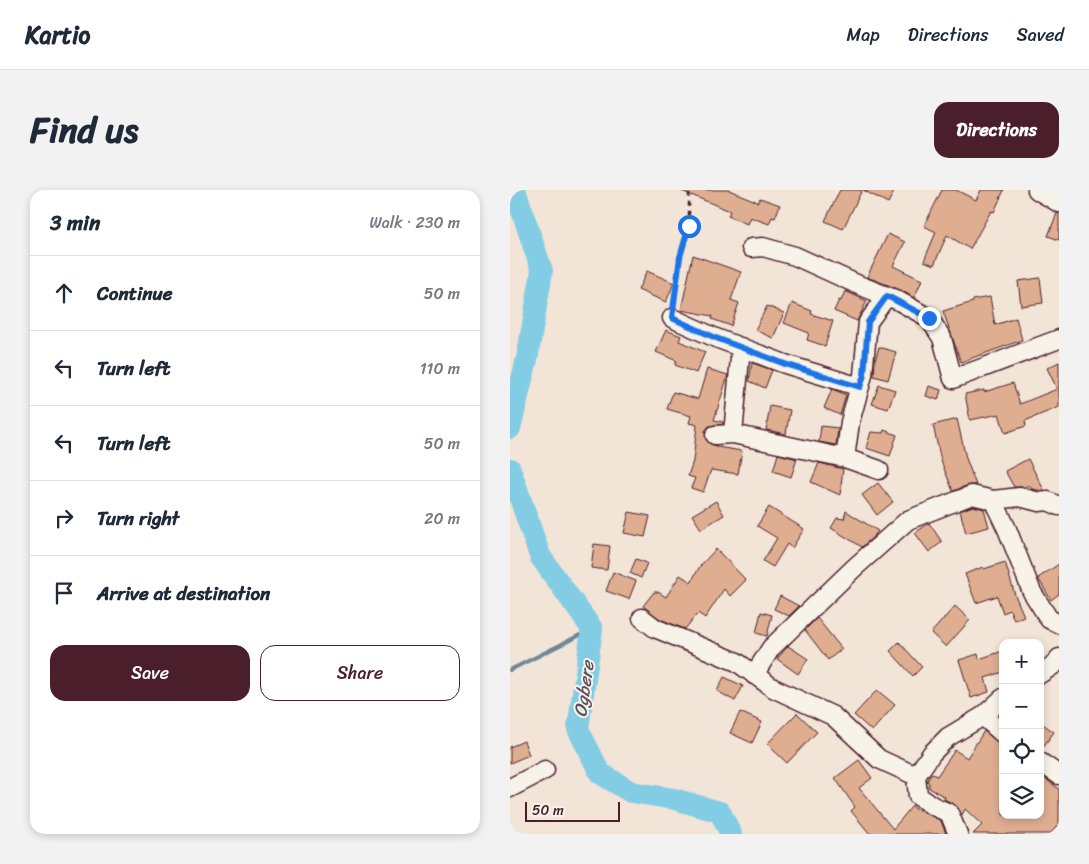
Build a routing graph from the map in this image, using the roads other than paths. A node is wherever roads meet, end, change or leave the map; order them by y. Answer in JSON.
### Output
{"nodes":[{"id":1,"x":1037,"y":190,"type":"edge"},
{"id":2,"x":1059,"y":203,"type":"edge"},
{"id":3,"x":751,"y":248,"type":"dead end"},
{"id":4,"x":887,"y":296,"type":"junction"},
{"id":5,"x":672,"y":318,"type":"road end"},
{"id":6,"x":1059,"y":339,"type":"edge"},
{"id":7,"x":741,"y":348,"type":"junction"},
{"id":8,"x":860,"y":387,"type":"junction"},
{"id":9,"x":845,"y":458,"type":"junction"},
{"id":10,"x":879,"y":470,"type":"dead end"},
{"id":11,"x":993,"y":500,"type":"junction"},
{"id":12,"x":1059,"y":506,"type":"edge"},
{"id":13,"x":642,"y":618,"type":"dead end"},
{"id":14,"x":1059,"y":624,"type":"edge"},
{"id":15,"x":1059,"y":658,"type":"edge"},
{"id":16,"x":1044,"y":671,"type":"edge"},
{"id":17,"x":754,"y":675,"type":"junction"},
{"id":18,"x":999,"y":702,"type":"edge"},
{"id":19,"x":983,"y":716,"type":"junction"},
{"id":20,"x":999,"y":730,"type":"edge"},
{"id":21,"x":1044,"y":765,"type":"edge"},
{"id":22,"x":545,"y":770,"type":"dead end"},
{"id":23,"x":1059,"y":775,"type":"edge"},
{"id":24,"x":916,"y":776,"type":"junction"},
{"id":25,"x":510,"y":788,"type":"edge"},
{"id":26,"x":958,"y":834,"type":"edge"}],
"edges":[{"from":1,"to":2,"type":"street"},
{"from":3,"to":4,"type":"street"},
{"from":4,"to":6,"type":"street"},
{"from":4,"to":8,"type":"street"},
{"from":5,"to":7,"type":"street"},
{"from":7,"to":8,"type":"street"},
{"from":7,"to":9,"type":"street"},
{"from":8,"to":9,"type":"street"},
{"from":9,"to":10,"type":"street"},
{"from":11,"to":12,"type":"street"},
{"from":11,"to":14,"type":"street"},
{"from":11,"to":17,"type":"street"},
{"from":13,"to":17,"type":"street"},
{"from":15,"to":16,"type":"street"},
{"from":17,"to":24,"type":"street"},
{"from":18,"to":19,"type":"street"},
{"from":19,"to":20,"type":"street"},
{"from":19,"to":24,"type":"street"},
{"from":21,"to":23,"type":"street"},
{"from":22,"to":25,"type":"street"},
{"from":24,"to":26,"type":"street"}]}
